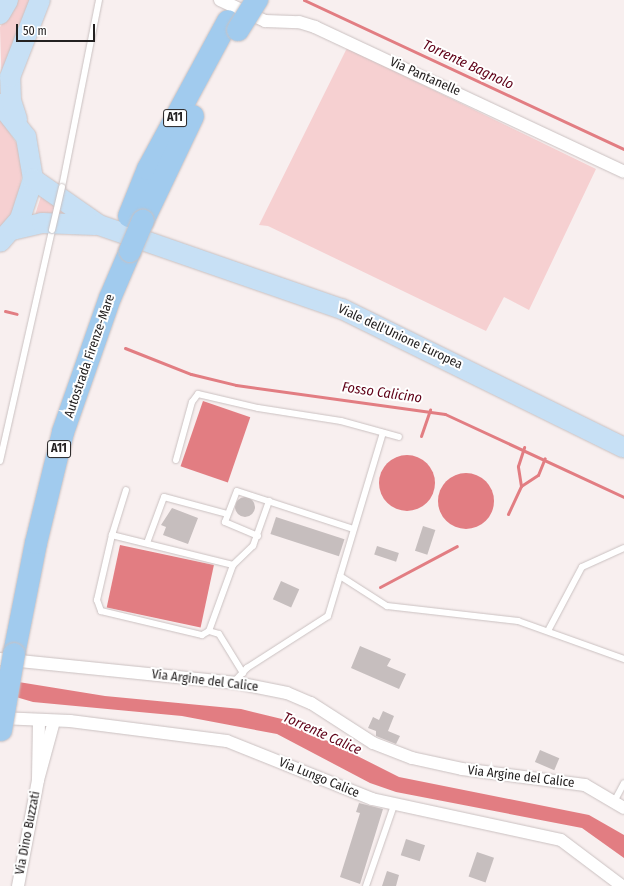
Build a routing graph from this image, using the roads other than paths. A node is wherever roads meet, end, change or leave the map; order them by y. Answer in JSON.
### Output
{"nodes":[{"id":1,"x":8,"y":0,"type":"edge"},
{"id":2,"x":40,"y":0,"type":"edge"},
{"id":3,"x":99,"y":0,"type":"edge"},
{"id":4,"x":220,"y":0,"type":"edge"},
{"id":5,"x":240,"y":0,"type":"edge"},
{"id":6,"x":256,"y":0,"type":"edge"},
{"id":7,"x":0,"y":14,"type":"edge"},
{"id":8,"x":233,"y":26,"type":"junction"},
{"id":9,"x":0,"y":104,"type":"edge"},
{"id":10,"x":19,"y":125,"type":"junction"},
{"id":11,"x":624,"y":172,"type":"edge"},
{"id":12,"x":33,"y":179,"type":"junction"},
{"id":13,"x":99,"y":225,"type":"junction"},
{"id":14,"x":6,"y":236,"type":"edge"},
{"id":15,"x":383,"y":433,"type":"junction"},
{"id":16,"x":399,"y":438,"type":"dead end"},
{"id":17,"x":624,"y":448,"type":"edge"},
{"id":18,"x":176,"y":460,"type":"dead end"},
{"id":19,"x":0,"y":461,"type":"edge"},
{"id":20,"x":126,"y":490,"type":"dead end"},
{"id":21,"x":269,"y":501,"type":"junction"},
{"id":22,"x":227,"y":514,"type":"junction"},
{"id":23,"x":353,"y":529,"type":"junction"},
{"id":24,"x":112,"y":535,"type":"junction"},
{"id":25,"x":258,"y":536,"type":"junction"},
{"id":26,"x":147,"y":543,"type":"junction"},
{"id":27,"x":624,"y":548,"type":"edge"},
{"id":28,"x":233,"y":565,"type":"junction"},
{"id":29,"x":340,"y":576,"type":"junction"},
{"id":30,"x":549,"y":629,"type":"junction"},
{"id":31,"x":209,"y":631,"type":"junction"},
{"id":32,"x":5,"y":652,"type":"edge"},
{"id":33,"x":624,"y":659,"type":"edge"},
{"id":34,"x":243,"y":672,"type":"junction"},
{"id":35,"x":232,"y":683,"type":"junction"},
{"id":36,"x":39,"y":721,"type":"junction"},
{"id":37,"x":54,"y":721,"type":"junction"},
{"id":38,"x":0,"y":729,"type":"edge"},
{"id":39,"x":38,"y":780,"type":"junction"},
{"id":40,"x":624,"y":782,"type":"edge"},
{"id":41,"x":619,"y":804,"type":"edge"},
{"id":42,"x":394,"y":805,"type":"junction"},
{"id":43,"x":18,"y":886,"type":"edge"},
{"id":44,"x":366,"y":886,"type":"edge"},
{"id":45,"x":622,"y":886,"type":"edge"}],
"edges":[{"from":1,"to":7,"type":"main road"},
{"from":2,"to":10,"type":"main road"},
{"from":3,"to":19,"type":"lane","bridge":true},
{"from":4,"to":11,"type":"street","name":"Via Pantanelle"},
{"from":5,"to":8,"type":"highway","name":"Autostrada Firenze-Mare","number":"A11"},
{"from":6,"to":8,"type":"highway","name":"Autostrada Firenze-Mare","number":"A11","bridge":true},
{"from":8,"to":32,"type":"highway","name":"Autostrada Firenze-Mare","number":"A11","bridge":true},
{"from":9,"to":10,"type":"main road","name":"Viale dell'Unione Europea"},
{"from":10,"to":12,"type":"main road","name":"Viale dell'Unione Europea"},
{"from":12,"to":13,"type":"main road","name":"Viale dell'Unione Europea"},
{"from":12,"to":14,"type":"main road","name":"Viale dell'Unione Europea"},
{"from":13,"to":14,"type":"main road","name":"Viale dell'Unione Europea"},
{"from":13,"to":17,"type":"main road","name":"Viale dell'Unione Europea"},
{"from":15,"to":16,"type":"lane"},
{"from":15,"to":18,"type":"lane"},
{"from":15,"to":23,"type":"lane"},
{"from":20,"to":24,"type":"lane"},
{"from":21,"to":22,"type":"lane"},
{"from":21,"to":23,"type":"lane"},
{"from":21,"to":25,"type":"lane"},
{"from":22,"to":25,"type":"lane"},
{"from":22,"to":26,"type":"lane"},
{"from":23,"to":29,"type":"lane"},
{"from":24,"to":26,"type":"lane"},
{"from":24,"to":31,"type":"lane"},
{"from":25,"to":28,"type":"lane"},
{"from":26,"to":28,"type":"lane"},
{"from":27,"to":30,"type":"lane"},
{"from":28,"to":31,"type":"lane"},
{"from":29,"to":30,"type":"lane"},
{"from":29,"to":34,"type":"lane"},
{"from":30,"to":33,"type":"lane"},
{"from":31,"to":34,"type":"lane"},
{"from":32,"to":35,"type":"street","name":"Via Argine del Calice"},
{"from":32,"to":38,"type":"highway","name":"Autostrada Firenze-Mare","number":"A11","bridge":true},
{"from":34,"to":35,"type":"lane"},
{"from":35,"to":41,"type":"street","name":"Via Argine del Calice"},
{"from":36,"to":37,"type":"street","name":"Via Lungo Calice"},
{"from":36,"to":38,"type":"street","name":"Via Lungo Calice"},
{"from":36,"to":39,"type":"street","name":"Via Dino Buzzati"},
{"from":37,"to":39,"type":"street","name":"Via Dino Buzzati"},
{"from":37,"to":42,"type":"street","name":"Via Lungo Calice"},
{"from":39,"to":43,"type":"street","name":"Via Dino Buzzati"},
{"from":40,"to":41,"type":"lane"},
{"from":42,"to":44,"type":"lane"},
{"from":42,"to":45,"type":"street","name":"Via Lungo Calice"}]}
